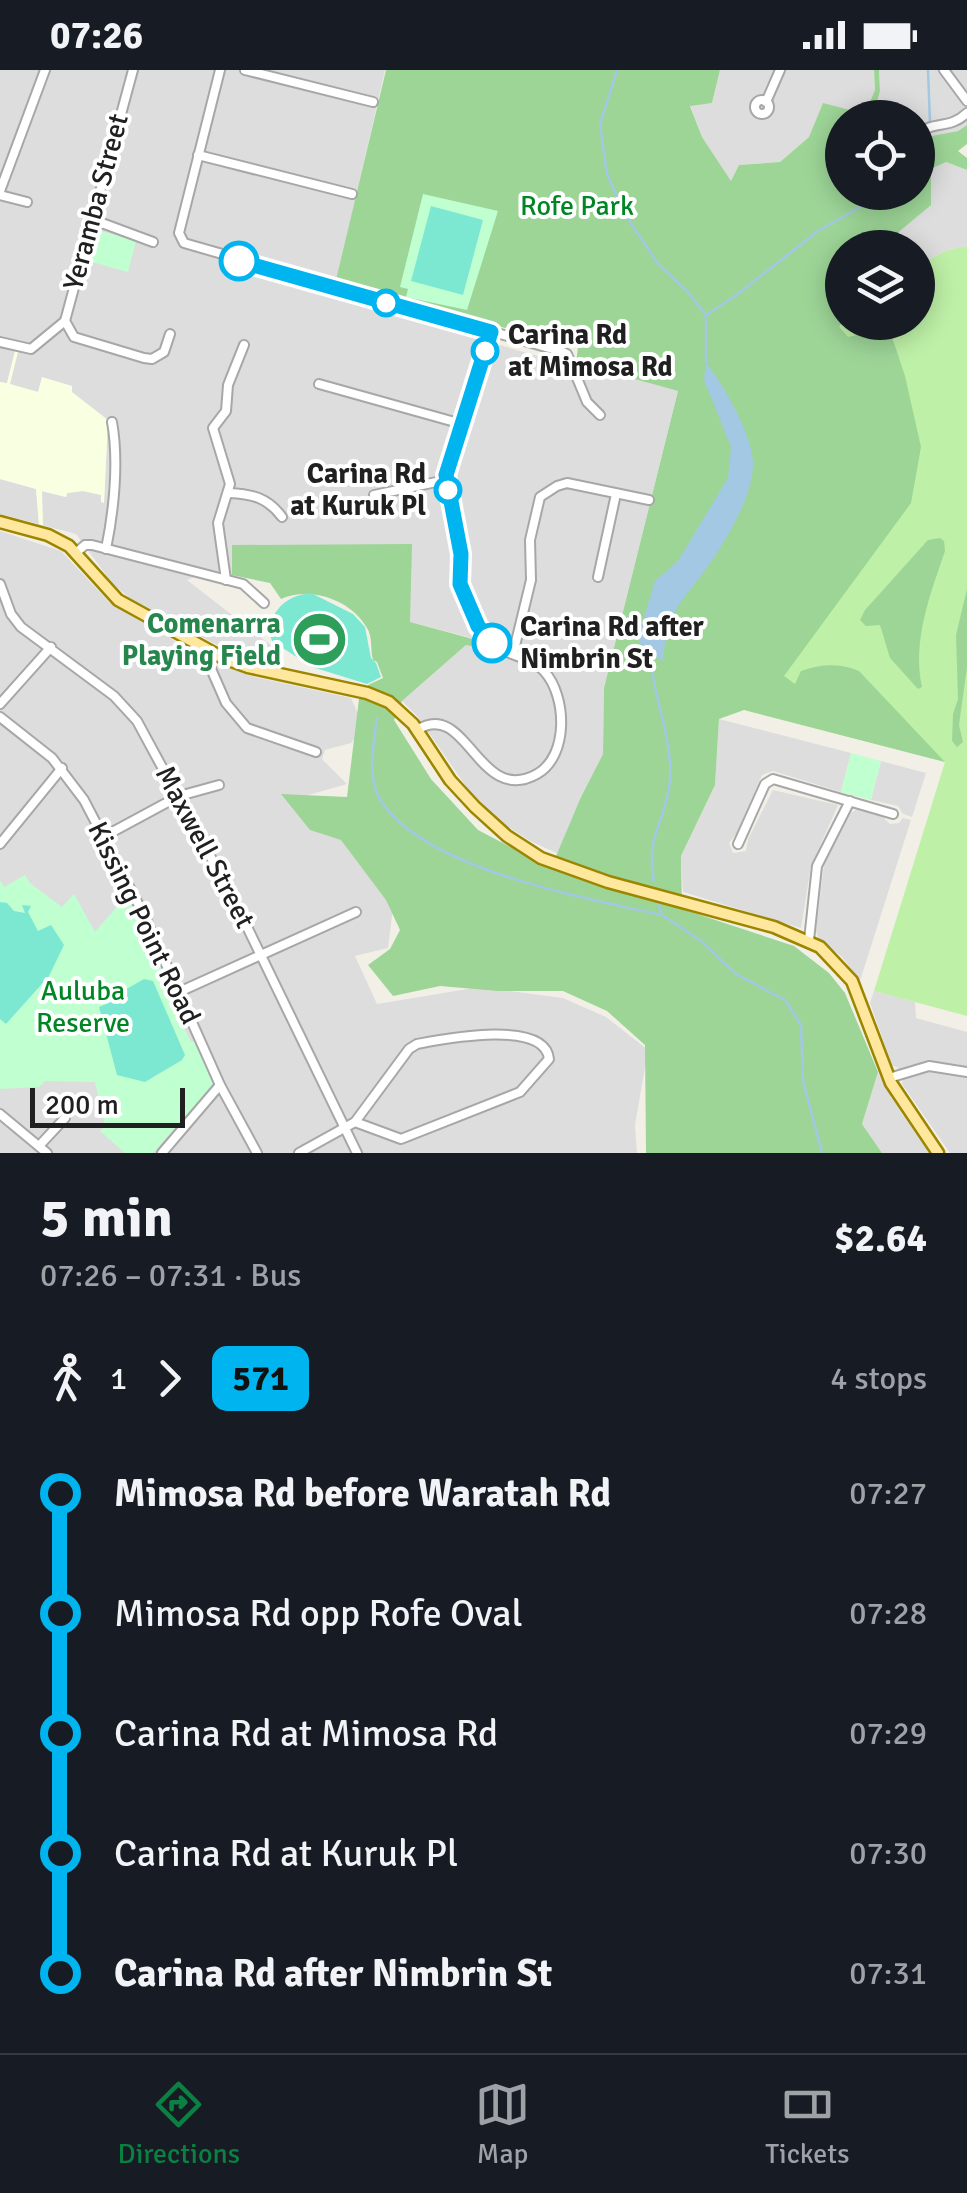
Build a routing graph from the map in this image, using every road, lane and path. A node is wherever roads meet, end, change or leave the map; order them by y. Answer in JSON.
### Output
{"nodes":[{"id":1,"x":45,"y":70,"type":"edge"},
{"id":2,"x":133,"y":70,"type":"edge"},
{"id":3,"x":220,"y":70,"type":"edge"},
{"id":4,"x":245,"y":70,"type":"edge"},
{"id":5,"x":780,"y":70,"type":"edge"},
{"id":6,"x":944,"y":70,"type":"edge"},
{"id":7,"x":967,"y":101,"type":"edge"},
{"id":8,"x":373,"y":102,"type":"dead end"},
{"id":9,"x":766,"y":102,"type":"dead end"},
{"id":10,"x":967,"y":113,"type":"edge"},
{"id":11,"x":935,"y":126,"type":"edge"},
{"id":12,"x":198,"y":155,"type":"junction"},
{"id":13,"x":0,"y":193,"type":"edge"},
{"id":14,"x":352,"y":194,"type":"dead end"},
{"id":15,"x":27,"y":202,"type":"dead end"},
{"id":16,"x":91,"y":219,"type":"junction"},
{"id":17,"x":153,"y":242,"type":"dead end"},
{"id":18,"x":65,"y":320,"type":"junction"},
{"id":19,"x":491,"y":332,"type":"junction"},
{"id":20,"x":170,"y":334,"type":"dead end"},
{"id":21,"x":0,"y":342,"type":"edge"},
{"id":22,"x":244,"y":346,"type":"dead end"},
{"id":23,"x":320,"y":384,"type":"dead end"},
{"id":24,"x":600,"y":416,"type":"dead end"},
{"id":25,"x":112,"y":422,"type":"dead end"},
{"id":26,"x":462,"y":424,"type":"junction"},
{"id":27,"x":446,"y":480,"type":"junction"},
{"id":28,"x":230,"y":493,"type":"junction"},
{"id":29,"x":616,"y":494,"type":"junction"},
{"id":30,"x":374,"y":495,"type":"dead end"},
{"id":31,"x":649,"y":500,"type":"dead end"},
{"id":32,"x":282,"y":517,"type":"dead end"},
{"id":33,"x":0,"y":522,"type":"edge"},
{"id":34,"x":106,"y":548,"type":"junction"},
{"id":35,"x":76,"y":552,"type":"junction"},
{"id":36,"x":598,"y":577,"type":"dead end"},
{"id":37,"x":226,"y":580,"type":"junction"},
{"id":38,"x":0,"y":584,"type":"edge"},
{"id":39,"x":264,"y":603,"type":"dead end"},
{"id":40,"x":200,"y":646,"type":"junction"},
{"id":41,"x":50,"y":647,"type":"junction"},
{"id":42,"x":513,"y":654,"type":"junction"},
{"id":43,"x":0,"y":704,"type":"edge"},
{"id":44,"x":0,"y":717,"type":"edge"},
{"id":45,"x":418,"y":730,"type":"junction"},
{"id":46,"x":316,"y":752,"type":"dead end"},
{"id":47,"x":62,"y":768,"type":"junction"},
{"id":48,"x":219,"y":785,"type":"dead end"},
{"id":49,"x":179,"y":796,"type":"junction"},
{"id":50,"x":850,"y":801,"type":"junction"},
{"id":51,"x":893,"y":814,"type":"dead end"},
{"id":52,"x":103,"y":837,"type":"junction"},
{"id":53,"x":0,"y":844,"type":"edge"},
{"id":54,"x":738,"y":844,"type":"dead end"},
{"id":55,"x":356,"y":912,"type":"dead end"},
{"id":56,"x":809,"y":940,"type":"junction"},
{"id":57,"x":261,"y":956,"type":"junction"},
{"id":58,"x":179,"y":992,"type":"junction"},
{"id":59,"x":967,"y":1072,"type":"edge"},
{"id":60,"x":888,"y":1078,"type":"junction"},
{"id":61,"x":220,"y":1085,"type":"junction"},
{"id":62,"x":0,"y":1114,"type":"edge"},
{"id":63,"x":65,"y":1118,"type":"dead end"},
{"id":64,"x":355,"y":1122,"type":"junction"},
{"id":65,"x":343,"y":1129,"type":"junction"},
{"id":66,"x":42,"y":1151,"type":"edge"},
{"id":67,"x":162,"y":1153,"type":"edge"},
{"id":68,"x":257,"y":1153,"type":"edge"},
{"id":69,"x":298,"y":1153,"type":"edge"},
{"id":70,"x":356,"y":1153,"type":"edge"},
{"id":71,"x":938,"y":1153,"type":"edge"}],
"edges":[{"from":1,"to":13,"type":"street"},
{"from":2,"to":16,"type":"street","name":"Yeramba Street"},
{"from":3,"to":12,"type":"street"},
{"from":4,"to":8,"type":"street"},
{"from":5,"to":9,"type":"street"},
{"from":6,"to":7,"type":"street"},
{"from":10,"to":11,"type":"street"},
{"from":12,"to":14,"type":"street"},
{"from":12,"to":19,"type":"street"},
{"from":13,"to":15,"type":"street"},
{"from":16,"to":17,"type":"street"},
{"from":16,"to":18,"type":"street","name":"Yeramba Street"},
{"from":18,"to":20,"type":"street","name":"Yeramba Street"},
{"from":18,"to":21,"type":"street"},
{"from":19,"to":24,"type":"street"},
{"from":19,"to":26,"type":"street"},
{"from":22,"to":28,"type":"street"},
{"from":23,"to":26,"type":"street"},
{"from":25,"to":34,"type":"street"},
{"from":26,"to":27,"type":"street"},
{"from":27,"to":30,"type":"street"},
{"from":27,"to":42,"type":"street"},
{"from":28,"to":32,"type":"street"},
{"from":28,"to":37,"type":"street"},
{"from":29,"to":31,"type":"street"},
{"from":29,"to":36,"type":"street"},
{"from":29,"to":42,"type":"street"},
{"from":33,"to":35,"type":"main road"},
{"from":34,"to":35,"type":"street"},
{"from":34,"to":37,"type":"street"},
{"from":35,"to":40,"type":"main road"},
{"from":37,"to":39,"type":"street"},
{"from":38,"to":41,"type":"street","name":"Maxwell Street"},
{"from":40,"to":45,"type":"main road"},
{"from":40,"to":46,"type":"street"},
{"from":41,"to":43,"type":"street"},
{"from":41,"to":49,"type":"street","name":"Maxwell Street"},
{"from":42,"to":45,"type":"street"},
{"from":44,"to":47,"type":"street","name":"Kissing Point Road"},
{"from":45,"to":56,"type":"main road"},
{"from":47,"to":52,"type":"street","name":"Kissing Point Road"},
{"from":47,"to":53,"type":"street"},
{"from":48,"to":49,"type":"street"},
{"from":49,"to":52,"type":"street"},
{"from":49,"to":57,"type":"street","name":"Maxwell Street"},
{"from":50,"to":51,"type":"street"},
{"from":50,"to":54,"type":"street"},
{"from":50,"to":56,"type":"street"},
{"from":52,"to":58,"type":"street","name":"Kissing Point Road"},
{"from":55,"to":57,"type":"street"},
{"from":56,"to":60,"type":"main road"},
{"from":57,"to":58,"type":"street"},
{"from":57,"to":65,"type":"street","name":"Maxwell Street"},
{"from":58,"to":61,"type":"street","name":"Kissing Point Road"},
{"from":59,"to":60,"type":"street"},
{"from":60,"to":71,"type":"main road"},
{"from":61,"to":67,"type":"street"},
{"from":61,"to":68,"type":"street","name":"Kissing Point Road"},
{"from":62,"to":66,"type":"street"},
{"from":63,"to":66,"type":"street"},
{"from":64,"to":64,"type":"street"},
{"from":64,"to":65,"type":"street"},
{"from":65,"to":69,"type":"street"},
{"from":65,"to":70,"type":"street","name":"Maxwell Street"}]}
